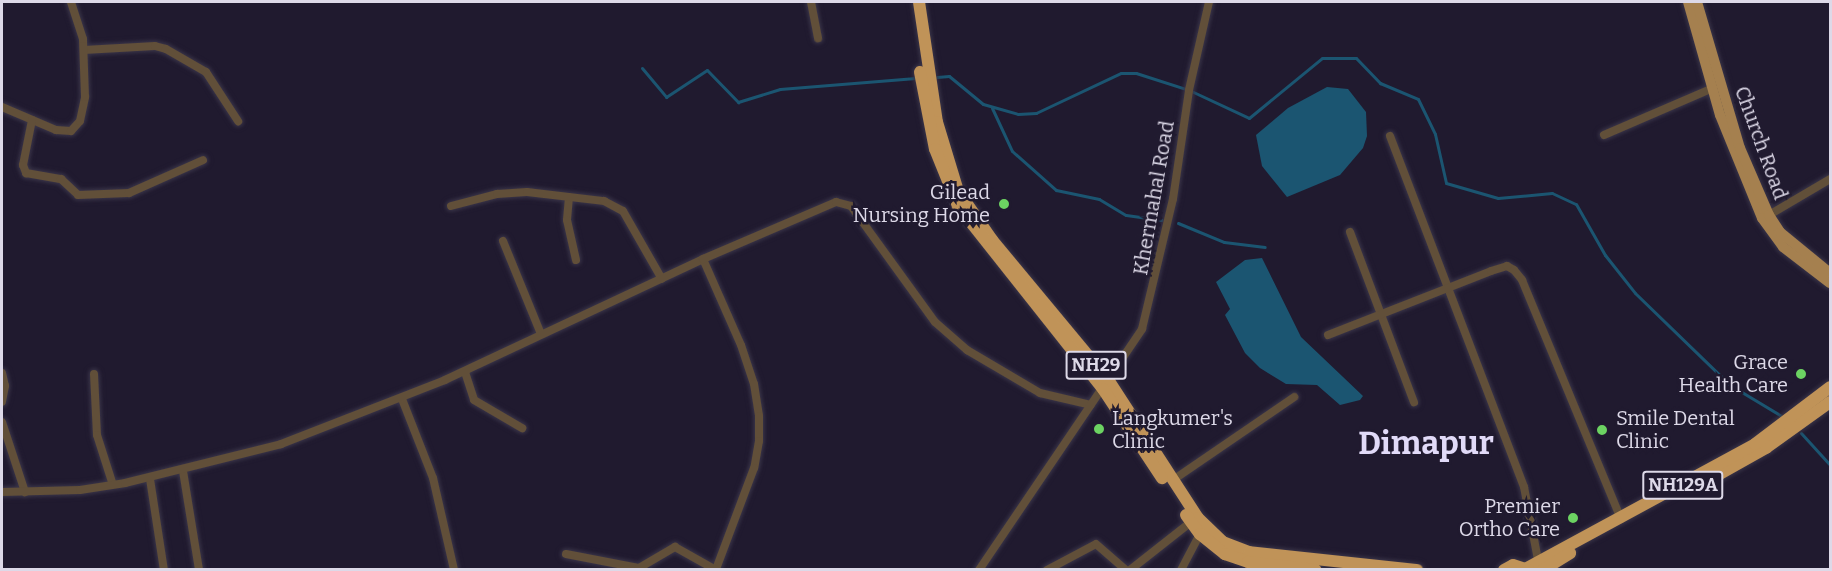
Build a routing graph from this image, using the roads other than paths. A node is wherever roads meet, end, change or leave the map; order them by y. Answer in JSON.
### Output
{"nodes":[{"id":1,"x":71,"y":2,"type":"edge"},
{"id":2,"x":811,"y":2,"type":"edge"},
{"id":3,"x":911,"y":2,"type":"edge"},
{"id":4,"x":919,"y":2,"type":"edge"},
{"id":5,"x":1209,"y":2,"type":"edge"},
{"id":6,"x":1688,"y":2,"type":"edge"},
{"id":7,"x":1697,"y":2,"type":"edge"},
{"id":8,"x":818,"y":38,"type":"dead end"},
{"id":9,"x":84,"y":50,"type":"junction"},
{"id":10,"x":1713,"y":88,"type":"junction"},
{"id":11,"x":2,"y":107,"type":"edge"},
{"id":12,"x":32,"y":120,"type":"junction"},
{"id":13,"x":238,"y":121,"type":"dead end"},
{"id":14,"x":1604,"y":135,"type":"dead end"},
{"id":15,"x":1390,"y":136,"type":"dead end"},
{"id":16,"x":203,"y":160,"type":"dead end"},
{"id":17,"x":1830,"y":179,"type":"edge"},
{"id":18,"x":569,"y":197,"type":"junction"},
{"id":19,"x":451,"y":206,"type":"dead end"},
{"id":20,"x":1769,"y":215,"type":"junction"},
{"id":21,"x":1350,"y":232,"type":"dead end"},
{"id":22,"x":503,"y":241,"type":"dead end"},
{"id":23,"x":703,"y":259,"type":"junction"},
{"id":24,"x":576,"y":260,"type":"dead end"},
{"id":25,"x":1830,"y":273,"type":"edge"},
{"id":26,"x":662,"y":279,"type":"junction"},
{"id":27,"x":1830,"y":283,"type":"edge"},
{"id":28,"x":1448,"y":288,"type":"junction"},
{"id":29,"x":1382,"y":314,"type":"junction"},
{"id":30,"x":541,"y":334,"type":"junction"},
{"id":31,"x":1328,"y":335,"type":"dead end"},
{"id":32,"x":2,"y":372,"type":"edge"},
{"id":33,"x":465,"y":372,"type":"junction"},
{"id":34,"x":94,"y":374,"type":"dead end"},
{"id":35,"x":1106,"y":385,"type":"junction"},
{"id":36,"x":1830,"y":387,"type":"edge"},
{"id":37,"x":1294,"y":397,"type":"dead end"},
{"id":38,"x":402,"y":399,"type":"junction"},
{"id":39,"x":2,"y":402,"type":"edge"},
{"id":40,"x":1414,"y":402,"type":"dead end"},
{"id":41,"x":1830,"y":402,"type":"edge"},
{"id":42,"x":1091,"y":405,"type":"junction"},
{"id":43,"x":2,"y":422,"type":"edge"},
{"id":44,"x":522,"y":428,"type":"dead end"},
{"id":45,"x":183,"y":471,"type":"junction"},
{"id":46,"x":150,"y":479,"type":"junction"},
{"id":47,"x":1173,"y":480,"type":"junction"},
{"id":48,"x":112,"y":485,"type":"junction"},
{"id":49,"x":2,"y":492,"type":"edge"},
{"id":50,"x":25,"y":492,"type":"junction"},
{"id":51,"x":1621,"y":519,"type":"junction"},
{"id":52,"x":1191,"y":522,"type":"junction"},
{"id":53,"x":1200,"y":534,"type":"junction"},
{"id":54,"x":566,"y":554,"type":"dead end"},
{"id":55,"x":1541,"y":565,"type":"edge"},
{"id":56,"x":716,"y":569,"type":"edge"},
{"id":57,"x":1527,"y":569,"type":"edge"},
{"id":58,"x":164,"y":570,"type":"edge"},
{"id":59,"x":199,"y":570,"type":"edge"},
{"id":60,"x":454,"y":570,"type":"edge"},
{"id":61,"x":979,"y":570,"type":"edge"},
{"id":62,"x":1047,"y":570,"type":"edge"},
{"id":63,"x":1128,"y":570,"type":"edge"},
{"id":64,"x":1181,"y":570,"type":"edge"},
{"id":65,"x":1316,"y":570,"type":"edge"},
{"id":66,"x":1417,"y":570,"type":"edge"},
{"id":67,"x":1504,"y":570,"type":"edge"}],
"edges":[{"from":1,"to":9,"type":"street"},
{"from":2,"to":8,"type":"street"},
{"from":3,"to":35,"type":"highway","number":"NH29"},
{"from":4,"to":35,"type":"highway","number":"NH29"},
{"from":5,"to":35,"type":"street","name":"Khermahal Road"},
{"from":6,"to":10,"type":"main road"},
{"from":7,"to":20,"type":"main road","name":"Church Road"},
{"from":9,"to":12,"type":"street"},
{"from":9,"to":13,"type":"street"},
{"from":10,"to":14,"type":"street"},
{"from":10,"to":27,"type":"main road"},
{"from":11,"to":12,"type":"street"},
{"from":12,"to":16,"type":"street"},
{"from":15,"to":28,"type":"street"},
{"from":17,"to":20,"type":"street"},
{"from":18,"to":19,"type":"street"},
{"from":18,"to":24,"type":"street"},
{"from":18,"to":26,"type":"street"},
{"from":20,"to":25,"type":"main road","name":"Church Road"},
{"from":21,"to":29,"type":"street"},
{"from":22,"to":30,"type":"street"},
{"from":23,"to":26,"type":"street"},
{"from":23,"to":42,"type":"street"},
{"from":23,"to":56,"type":"street"},
{"from":26,"to":30,"type":"street"},
{"from":28,"to":29,"type":"street"},
{"from":28,"to":51,"type":"street"},
{"from":28,"to":55,"type":"street"},
{"from":29,"to":31,"type":"street"},
{"from":29,"to":40,"type":"street"},
{"from":30,"to":33,"type":"street"},
{"from":32,"to":39,"type":"street"},
{"from":33,"to":38,"type":"street"},
{"from":33,"to":44,"type":"street"},
{"from":34,"to":48,"type":"street"},
{"from":35,"to":42,"type":"street","name":"Khermahal Road"},
{"from":35,"to":47,"type":"highway","number":"NH29"},
{"from":35,"to":52,"type":"highway","number":"NH29"},
{"from":36,"to":51,"type":"highway","number":"NH129A"},
{"from":37,"to":47,"type":"street"},
{"from":38,"to":45,"type":"street"},
{"from":38,"to":60,"type":"street"},
{"from":41,"to":55,"type":"highway","number":"NH129A"},
{"from":42,"to":61,"type":"street","name":"Khermahal Road"},
{"from":43,"to":50,"type":"street"},
{"from":45,"to":46,"type":"street"},
{"from":45,"to":59,"type":"street"},
{"from":46,"to":48,"type":"street"},
{"from":46,"to":58,"type":"street"},
{"from":47,"to":66,"type":"highway","number":"NH29"},
{"from":48,"to":50,"type":"street"},
{"from":49,"to":50,"type":"street"},
{"from":51,"to":55,"type":"highway","number":"NH129A"},
{"from":52,"to":53,"type":"highway","number":"NH29"},
{"from":52,"to":63,"type":"street"},
{"from":53,"to":64,"type":"street"},
{"from":53,"to":65,"type":"highway","number":"NH29"},
{"from":54,"to":56,"type":"street"},
{"from":55,"to":57,"type":"highway","number":"NH129A"},
{"from":57,"to":67,"type":"highway"},
{"from":62,"to":63,"type":"street"}]}
